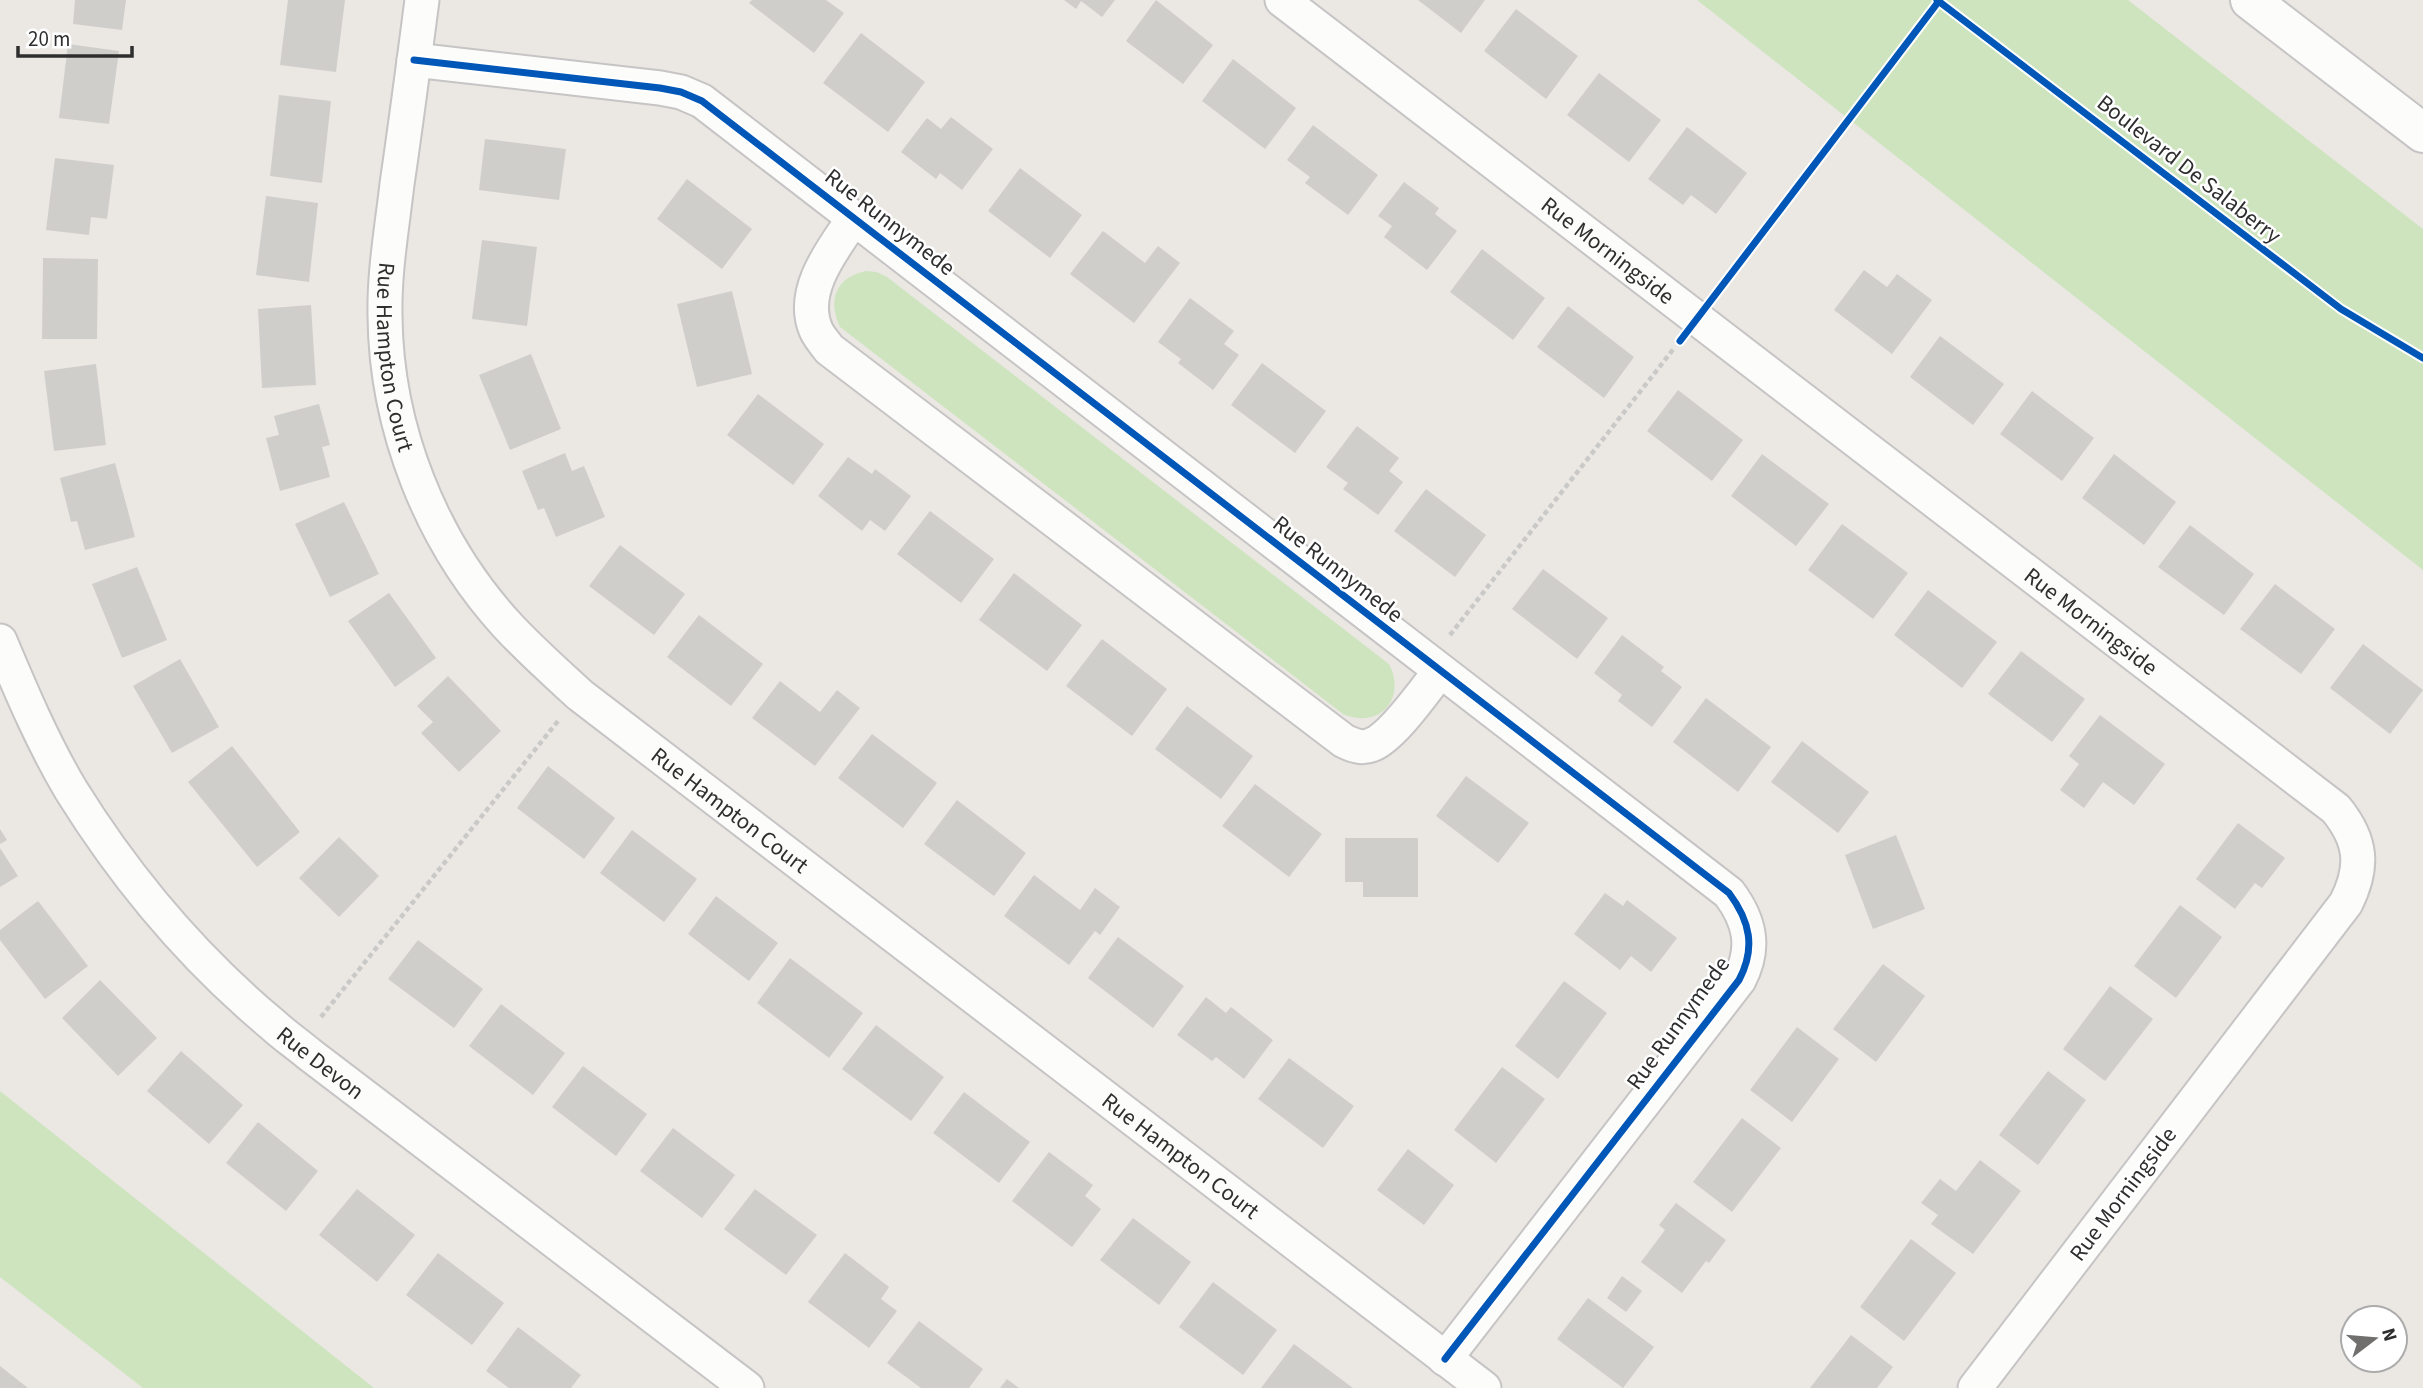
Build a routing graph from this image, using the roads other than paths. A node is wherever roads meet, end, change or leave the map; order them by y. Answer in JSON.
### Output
{"nodes":[{"id":1,"x":422,"y":0,"type":"edge"},
{"id":2,"x":1282,"y":0,"type":"edge"},
{"id":3,"x":2250,"y":0,"type":"edge"},
{"id":4,"x":414,"y":60,"type":"junction"},
{"id":5,"x":2423,"y":133,"type":"edge"},
{"id":6,"x":854,"y":218,"type":"junction"},
{"id":7,"x":0,"y":640,"type":"edge"},
{"id":8,"x":1440,"y":671,"type":"junction"},
{"id":9,"x":1445,"y":1359,"type":"junction"},
{"id":10,"x":747,"y":1388,"type":"edge"},
{"id":11,"x":1483,"y":1388,"type":"edge"},
{"id":12,"x":1975,"y":1388,"type":"edge"}],
"edges":[{"from":1,"to":4,"type":"street","name":"Rue Hampton Court"},
{"from":2,"to":12,"type":"street","name":"Rue Morningside"},
{"from":3,"to":5,"type":"street"},
{"from":4,"to":6,"type":"street","name":"Rue Runnymede"},
{"from":4,"to":9,"type":"street","name":"Rue Hampton Court"},
{"from":6,"to":8,"type":"street","name":"Rue Runnymede"},
{"from":6,"to":8,"type":"street","name":"Rue Runnymede"},
{"from":7,"to":10,"type":"street","name":"Rue Devon"},
{"from":8,"to":9,"type":"street","name":"Rue Runnymede"},
{"from":9,"to":11,"type":"street","name":"Rue Hampton Court"}]}
